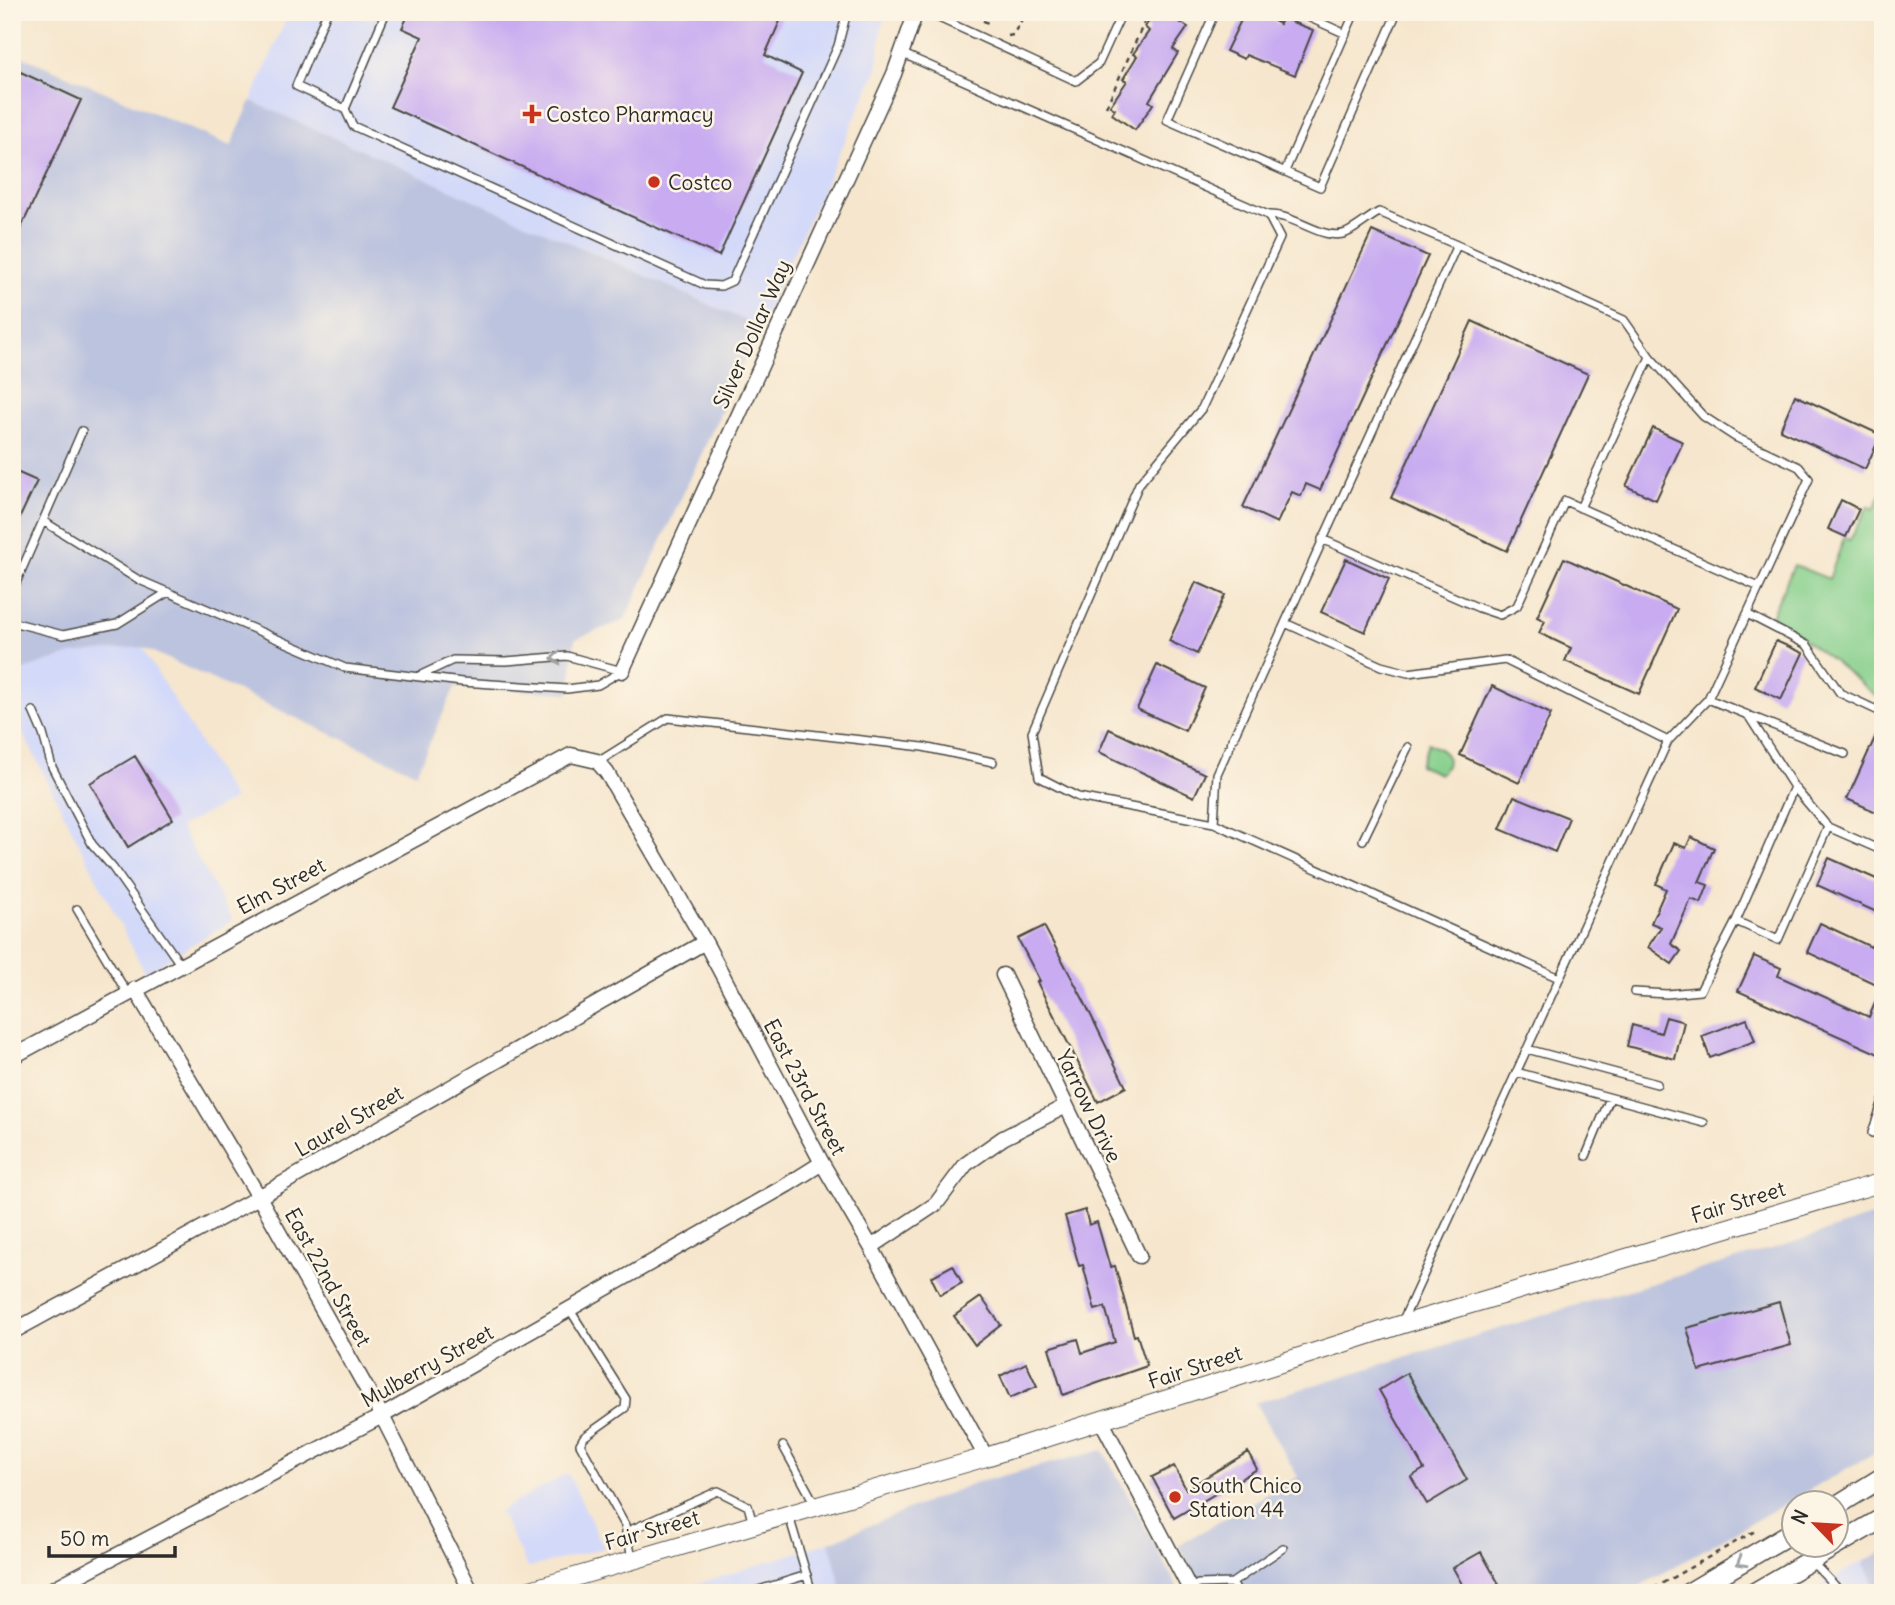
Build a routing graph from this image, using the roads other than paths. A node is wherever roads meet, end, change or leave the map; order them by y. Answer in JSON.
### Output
{"nodes":[{"id":1,"x":327,"y":12,"type":"edge"},
{"id":2,"x":386,"y":12,"type":"edge"},
{"id":3,"x":847,"y":12,"type":"edge"},
{"id":4,"x":916,"y":12,"type":"edge"},
{"id":5,"x":926,"y":12,"type":"edge"},
{"id":6,"x":1214,"y":12,"type":"edge"},
{"id":7,"x":1297,"y":12,"type":"edge"},
{"id":8,"x":1355,"y":12,"type":"edge"},
{"id":9,"x":1397,"y":12,"type":"edge"},
{"id":10,"x":1120,"y":17,"type":"dead end"},
{"id":11,"x":1346,"y":34,"type":"junction"},
{"id":12,"x":901,"y":53,"type":"junction"},
{"id":13,"x":345,"y":109,"type":"junction"},
{"id":14,"x":1285,"y":171,"type":"junction"},
{"id":15,"x":1268,"y":215,"type":"junction"},
{"id":16,"x":1457,"y":244,"type":"junction"},
{"id":17,"x":1650,"y":357,"type":"junction"},
{"id":18,"x":82,"y":431,"type":"dead end"},
{"id":19,"x":1580,"y":508,"type":"junction"},
{"id":20,"x":43,"y":521,"type":"junction"},
{"id":21,"x":1322,"y":539,"type":"junction"},
{"id":22,"x":1759,"y":587,"type":"junction"},
{"id":23,"x":12,"y":592,"type":"edge"},
{"id":24,"x":168,"y":592,"type":"junction"},
{"id":25,"x":1747,"y":614,"type":"junction"},
{"id":26,"x":12,"y":622,"type":"edge"},
{"id":27,"x":1285,"y":623,"type":"junction"},
{"id":28,"x":622,"y":671,"type":"junction"},
{"id":29,"x":419,"y":676,"type":"junction"},
{"id":30,"x":1707,"y":699,"type":"junction"},
{"id":31,"x":33,"y":711,"type":"dead end"},
{"id":32,"x":1883,"y":713,"type":"edge"},
{"id":33,"x":1748,"y":715,"type":"junction"},
{"id":34,"x":1668,"y":741,"type":"junction"},
{"id":35,"x":1408,"y":747,"type":"dead end"},
{"id":36,"x":1844,"y":754,"type":"dead end"},
{"id":37,"x":598,"y":762,"type":"junction"},
{"id":38,"x":993,"y":762,"type":"dead end"},
{"id":39,"x":1794,"y":788,"type":"junction"},
{"id":40,"x":1214,"y":823,"type":"junction"},
{"id":41,"x":1828,"y":827,"type":"junction"},
{"id":42,"x":1363,"y":840,"type":"dead end"},
{"id":43,"x":1883,"y":851,"type":"edge"},
{"id":44,"x":77,"y":909,"type":"dead end"},
{"id":45,"x":1736,"y":921,"type":"junction"},
{"id":46,"x":705,"y":942,"type":"junction"},
{"id":47,"x":180,"y":964,"type":"junction"},
{"id":48,"x":1003,"y":975,"type":"dead end"},
{"id":49,"x":1559,"y":978,"type":"junction"},
{"id":50,"x":131,"y":991,"type":"junction"},
{"id":51,"x":1634,"y":992,"type":"dead end"},
{"id":52,"x":1527,"y":1049,"type":"junction"},
{"id":53,"x":12,"y":1057,"type":"edge"},
{"id":54,"x":1516,"y":1072,"type":"junction"},
{"id":55,"x":1657,"y":1084,"type":"dead end"},
{"id":56,"x":1610,"y":1098,"type":"junction"},
{"id":57,"x":1883,"y":1101,"type":"edge"},
{"id":58,"x":1066,"y":1107,"type":"junction"},
{"id":59,"x":1704,"y":1123,"type":"dead end"},
{"id":60,"x":1883,"y":1129,"type":"edge"},
{"id":61,"x":1586,"y":1156,"type":"dead end"},
{"id":62,"x":822,"y":1163,"type":"junction"},
{"id":63,"x":1883,"y":1182,"type":"edge"},
{"id":64,"x":259,"y":1197,"type":"junction"},
{"id":65,"x":871,"y":1247,"type":"junction"},
{"id":66,"x":1139,"y":1256,"type":"dead end"},
{"id":67,"x":570,"y":1309,"type":"junction"},
{"id":68,"x":1400,"y":1325,"type":"junction"},
{"id":69,"x":12,"y":1332,"type":"edge"},
{"id":70,"x":382,"y":1416,"type":"junction"},
{"id":71,"x":1101,"y":1420,"type":"junction"},
{"id":72,"x":783,"y":1446,"type":"dead end"},
{"id":73,"x":986,"y":1457,"type":"junction"},
{"id":74,"x":1883,"y":1478,"type":"edge"},
{"id":75,"x":1850,"y":1498,"type":"edge"},
{"id":76,"x":816,"y":1506,"type":"junction"},
{"id":77,"x":788,"y":1514,"type":"junction"},
{"id":78,"x":1883,"y":1518,"type":"edge"},
{"id":79,"x":753,"y":1525,"type":"junction"},
{"id":80,"x":626,"y":1532,"type":"junction"},
{"id":81,"x":1780,"y":1539,"type":"edge"},
{"id":82,"x":1283,"y":1548,"type":"dead end"},
{"id":83,"x":632,"y":1560,"type":"junction"},
{"id":84,"x":1810,"y":1561,"type":"junction"},
{"id":85,"x":807,"y":1575,"type":"junction"},
{"id":86,"x":1232,"y":1583,"type":"junction"},
{"id":87,"x":1191,"y":1591,"type":"edge"},
{"id":88,"x":528,"y":1592,"type":"edge"},
{"id":89,"x":45,"y":1593,"type":"edge"},
{"id":90,"x":472,"y":1593,"type":"edge"},
{"id":91,"x":749,"y":1593,"type":"edge"},
{"id":92,"x":812,"y":1593,"type":"edge"},
{"id":93,"x":1238,"y":1593,"type":"edge"},
{"id":94,"x":1689,"y":1593,"type":"edge"},
{"id":95,"x":1754,"y":1593,"type":"edge"},
{"id":96,"x":1842,"y":1593,"type":"edge"}],
"edges":[{"from":1,"to":13,"type":"lane"},
{"from":2,"to":13,"type":"lane"},
{"from":3,"to":13,"type":"lane"},
{"from":4,"to":12,"type":"street","name":"Silver Dollar Way"},
{"from":5,"to":10,"type":"lane"},
{"from":6,"to":14,"type":"lane"},
{"from":7,"to":11,"type":"lane"},
{"from":8,"to":11,"type":"lane"},
{"from":9,"to":14,"type":"lane"},
{"from":11,"to":14,"type":"lane"},
{"from":12,"to":15,"type":"lane"},
{"from":12,"to":28,"type":"street","name":"Silver Dollar Way"},
{"from":15,"to":16,"type":"lane"},
{"from":15,"to":40,"type":"lane"},
{"from":16,"to":17,"type":"lane"},
{"from":16,"to":21,"type":"lane"},
{"from":17,"to":19,"type":"lane"},
{"from":17,"to":22,"type":"lane"},
{"from":18,"to":20,"type":"lane"},
{"from":19,"to":21,"type":"lane"},
{"from":19,"to":22,"type":"lane"},
{"from":20,"to":23,"type":"lane"},
{"from":20,"to":24,"type":"lane"},
{"from":21,"to":27,"type":"lane"},
{"from":22,"to":25,"type":"lane"},
{"from":24,"to":26,"type":"lane"},
{"from":24,"to":29,"type":"lane"},
{"from":25,"to":30,"type":"lane"},
{"from":25,"to":32,"type":"lane"},
{"from":27,"to":34,"type":"lane"},
{"from":27,"to":40,"type":"lane"},
{"from":28,"to":29,"type":"lane"},
{"from":28,"to":29,"type":"lane","one_way":true},
{"from":30,"to":33,"type":"lane"},
{"from":30,"to":34,"type":"lane"},
{"from":31,"to":47,"type":"lane"},
{"from":33,"to":36,"type":"lane"},
{"from":33,"to":39,"type":"lane"},
{"from":34,"to":49,"type":"lane"},
{"from":35,"to":42,"type":"lane"},
{"from":37,"to":38,"type":"lane"},
{"from":37,"to":46,"type":"street","name":"East 23rd Street"},
{"from":37,"to":47,"type":"street","name":"Elm Street"},
{"from":39,"to":41,"type":"lane"},
{"from":39,"to":45,"type":"lane"},
{"from":40,"to":49,"type":"lane"},
{"from":41,"to":43,"type":"lane"},
{"from":41,"to":45,"type":"lane"},
{"from":44,"to":50,"type":"lane"},
{"from":45,"to":51,"type":"lane"},
{"from":46,"to":62,"type":"street","name":"East 23rd Street"},
{"from":46,"to":64,"type":"street","name":"Laurel Street"},
{"from":47,"to":50,"type":"street","name":"Elm Street"},
{"from":48,"to":58,"type":"street","name":"Yarrow Drive"},
{"from":49,"to":52,"type":"lane"},
{"from":50,"to":53,"type":"street","name":"Elm Street"},
{"from":50,"to":64,"type":"street","name":"East 22nd Street"},
{"from":52,"to":54,"type":"lane"},
{"from":52,"to":55,"type":"lane"},
{"from":54,"to":56,"type":"lane"},
{"from":54,"to":68,"type":"lane"},
{"from":56,"to":59,"type":"lane"},
{"from":56,"to":61,"type":"lane"},
{"from":57,"to":60,"type":"lane"},
{"from":58,"to":65,"type":"street"},
{"from":58,"to":66,"type":"street","name":"Yarrow Drive"},
{"from":62,"to":65,"type":"street","name":"East 23rd Street"},
{"from":62,"to":67,"type":"street","name":"Mulberry Street"},
{"from":63,"to":68,"type":"street","name":"Fair Street"},
{"from":64,"to":69,"type":"street","name":"Laurel Street"},
{"from":64,"to":70,"type":"street","name":"East 22nd Street"},
{"from":65,"to":73,"type":"street","name":"East 23rd Street"},
{"from":67,"to":70,"type":"street","name":"Mulberry Street"},
{"from":67,"to":80,"type":"lane"},
{"from":68,"to":71,"type":"street","name":"Fair Street"},
{"from":70,"to":89,"type":"street","name":"Mulberry Street"},
{"from":70,"to":90,"type":"street","name":"East 22nd Street"},
{"from":71,"to":73,"type":"street","name":"Fair Street"},
{"from":71,"to":87,"type":"street"},
{"from":72,"to":76,"type":"lane"},
{"from":73,"to":76,"type":"street","name":"Fair Street"},
{"from":74,"to":75,"type":"main road"},
{"from":76,"to":77,"type":"street","name":"Fair Street"},
{"from":77,"to":79,"type":"street","name":"Fair Street"},
{"from":77,"to":85,"type":"lane"},
{"from":78,"to":84,"type":"main road"},
{"from":79,"to":80,"type":"lane"},
{"from":79,"to":83,"type":"street","name":"Fair Street"},
{"from":80,"to":83,"type":"lane"},
{"from":81,"to":94,"type":"main road","one_way":true},
{"from":82,"to":86,"type":"lane"},
{"from":83,"to":88,"type":"street","name":"Fair Street"},
{"from":84,"to":95,"type":"main road"},
{"from":84,"to":96,"type":"lane"},
{"from":85,"to":91,"type":"lane"},
{"from":85,"to":92,"type":"lane"},
{"from":86,"to":87,"type":"lane"},
{"from":86,"to":93,"type":"lane"}]}
